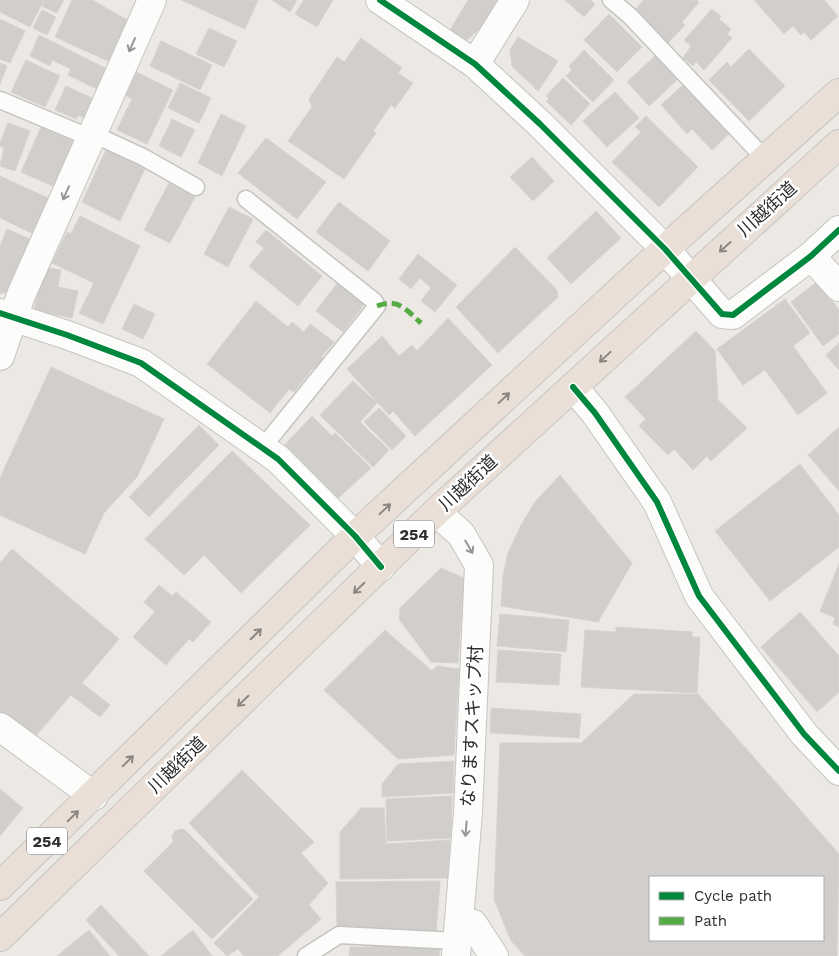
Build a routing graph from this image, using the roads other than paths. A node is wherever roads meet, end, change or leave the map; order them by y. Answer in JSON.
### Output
{"nodes":[{"id":1,"x":380,"y":0,"type":"edge"},
{"id":2,"x":515,"y":0,"type":"edge"},
{"id":3,"x":611,"y":0,"type":"edge"},
{"id":4,"x":149,"y":1,"type":"edge"},
{"id":5,"x":476,"y":64,"type":"junction"},
{"id":6,"x":839,"y":93,"type":"edge"},
{"id":7,"x":0,"y":100,"type":"edge"},
{"id":8,"x":92,"y":136,"type":"junction"},
{"id":9,"x":839,"y":144,"type":"edge"},
{"id":10,"x":766,"y":160,"type":"junction"},
{"id":11,"x":196,"y":187,"type":"dead end"},
{"id":12,"x":246,"y":198,"type":"dead end"},
{"id":13,"x":839,"y":230,"type":"edge"},
{"id":14,"x":665,"y":249,"type":"junction"},
{"id":15,"x":811,"y":256,"type":"junction"},
{"id":16,"x":691,"y":277,"type":"junction"},
{"id":17,"x":839,"y":287,"type":"edge"},
{"id":18,"x":7,"y":315,"type":"edge"},
{"id":19,"x":0,"y":356,"type":"edge"},
{"id":20,"x":573,"y":387,"type":"junction"},
{"id":21,"x":264,"y":447,"type":"junction"},
{"id":22,"x":436,"y":512,"type":"junction"},
{"id":23,"x":355,"y":536,"type":"junction"},
{"id":24,"x":381,"y":566,"type":"junction"},
{"id":25,"x":0,"y":727,"type":"edge"},
{"id":26,"x":839,"y":771,"type":"edge"},
{"id":27,"x":94,"y":796,"type":"junction"},
{"id":28,"x":0,"y":886,"type":"edge"},
{"id":29,"x":0,"y":937,"type":"edge"},
{"id":30,"x":457,"y":939,"type":"edge"},
{"id":31,"x":306,"y":956,"type":"edge"},
{"id":32,"x":494,"y":956,"type":"edge"}],
"edges":[{"from":1,"to":5,"type":"street"},
{"from":2,"to":5,"type":"street"},
{"from":3,"to":10,"type":"lane"},
{"from":4,"to":8,"type":"street","one_way":true},
{"from":5,"to":14,"type":"street"},
{"from":6,"to":10,"type":"highway","name":"川越街道","number":"254"},
{"from":7,"to":8,"type":"lane"},
{"from":8,"to":11,"type":"lane"},
{"from":8,"to":18,"type":"street","one_way":true},
{"from":9,"to":16,"type":"highway","name":"川越街道","number":"254","one_way":true},
{"from":10,"to":14,"type":"highway","name":"川越街道","number":"254"},
{"from":12,"to":21,"type":"lane"},
{"from":13,"to":15,"type":"street"},
{"from":14,"to":16,"type":"street"},
{"from":23,"to":14,"type":"highway","name":"川越街道","number":"254","one_way":true},
{"from":15,"to":16,"type":"street"},
{"from":15,"to":17,"type":"street"},
{"from":16,"to":20,"type":"highway","name":"川越街道","number":"254","one_way":true},
{"from":18,"to":19,"type":"street"},
{"from":18,"to":21,"type":"street"},
{"from":20,"to":22,"type":"highway","name":"川越街道","number":"254"},
{"from":20,"to":26,"type":"street"},
{"from":21,"to":23,"type":"street"},
{"from":22,"to":24,"type":"highway","name":"川越街道","number":"254"},
{"from":22,"to":30,"type":"street","name":"なりますスキップ村","one_way":true},
{"from":23,"to":24,"type":"street"},
{"from":27,"to":23,"type":"highway","name":"川越街道","number":"254","one_way":true},
{"from":24,"to":29,"type":"highway","name":"川越街道","number":"254","one_way":true},
{"from":25,"to":27,"type":"street"},
{"from":28,"to":27,"type":"highway","name":"川越街道","number":"254","one_way":true},
{"from":30,"to":31,"type":"lane"},
{"from":30,"to":32,"type":"street"}]}
